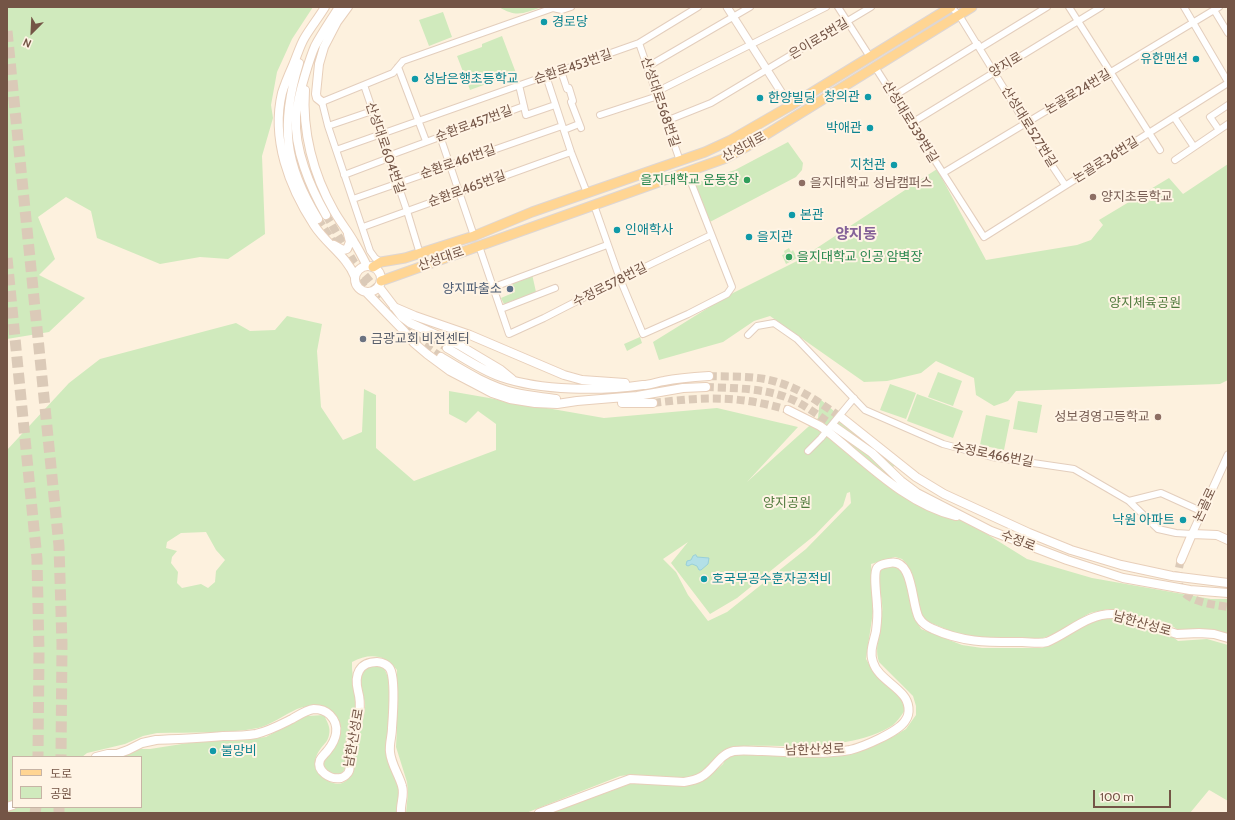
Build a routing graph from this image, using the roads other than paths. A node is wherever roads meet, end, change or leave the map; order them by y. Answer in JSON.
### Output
{"nodes":[{"id":1,"x":339,"y":7,"type":"edge"},
{"id":2,"x":348,"y":7,"type":"edge"},
{"id":3,"x":571,"y":7,"type":"edge"},
{"id":4,"x":698,"y":7,"type":"edge"},
{"id":5,"x":727,"y":7,"type":"edge"},
{"id":6,"x":750,"y":7,"type":"edge"},
{"id":7,"x":826,"y":7,"type":"edge"},
{"id":8,"x":838,"y":7,"type":"edge"},
{"id":9,"x":870,"y":7,"type":"edge"},
{"id":10,"x":951,"y":7,"type":"edge"},
{"id":11,"x":972,"y":7,"type":"edge"},
{"id":12,"x":1046,"y":7,"type":"edge"},
{"id":13,"x":1069,"y":7,"type":"edge"},
{"id":14,"x":1101,"y":7,"type":"edge"},
{"id":15,"x":1184,"y":7,"type":"edge"},
{"id":16,"x":552,"y":8,"type":"edge"},
{"id":17,"x":324,"y":9,"type":"edge"},
{"id":18,"x":1217,"y":9,"type":"edge"},
{"id":19,"x":960,"y":15,"type":"junction"},
{"id":20,"x":733,"y":16,"type":"junction"},
{"id":21,"x":1078,"y":21,"type":"junction"},
{"id":22,"x":847,"y":22,"type":"junction"},
{"id":23,"x":1193,"y":23,"type":"junction"},
{"id":24,"x":1228,"y":33,"type":"edge"},
{"id":25,"x":639,"y":43,"type":"junction"},
{"id":26,"x":751,"y":45,"type":"junction"},
{"id":27,"x":979,"y":46,"type":"junction"},
{"id":28,"x":870,"y":56,"type":"junction"},
{"id":29,"x":398,"y":67,"type":"junction"},
{"id":30,"x":647,"y":67,"type":"junction"},
{"id":31,"x":875,"y":67,"type":"junction"},
{"id":32,"x":306,"y":70,"type":"junction"},
{"id":33,"x":767,"y":70,"type":"junction"},
{"id":34,"x":561,"y":71,"type":"junction"},
{"id":35,"x":995,"y":72,"type":"junction"},
{"id":36,"x":1111,"y":73,"type":"junction"},
{"id":37,"x":546,"y":76,"type":"junction"},
{"id":38,"x":1228,"y":82,"type":"edge"},
{"id":39,"x":364,"y":85,"type":"junction"},
{"id":40,"x":519,"y":85,"type":"junction"},
{"id":41,"x":657,"y":94,"type":"junction"},
{"id":42,"x":894,"y":96,"type":"junction"},
{"id":43,"x":322,"y":102,"type":"junction"},
{"id":44,"x":555,"y":105,"type":"junction"},
{"id":45,"x":1228,"y":105,"type":"edge"},
{"id":46,"x":524,"y":106,"type":"junction"},
{"id":47,"x":790,"y":106,"type":"junction"},
{"id":48,"x":372,"y":111,"type":"junction"},
{"id":49,"x":600,"y":115,"type":"dead end"},
{"id":50,"x":1174,"y":117,"type":"junction"},
{"id":51,"x":418,"y":121,"type":"junction"},
{"id":52,"x":666,"y":121,"type":"junction"},
{"id":53,"x":910,"y":124,"type":"junction"},
{"id":54,"x":1026,"y":124,"type":"junction"},
{"id":55,"x":1228,"y":124,"type":"edge"},
{"id":56,"x":328,"y":126,"type":"junction"},
{"id":57,"x":563,"y":128,"type":"junction"},
{"id":58,"x":1219,"y":130,"type":"junction"},
{"id":59,"x":1149,"y":132,"type":"junction"},
{"id":60,"x":381,"y":135,"type":"junction"},
{"id":61,"x":440,"y":136,"type":"junction"},
{"id":62,"x":426,"y":141,"type":"junction"},
{"id":63,"x":1194,"y":147,"type":"junction"},
{"id":64,"x":336,"y":150,"type":"junction"},
{"id":65,"x":1160,"y":150,"type":"dead end"},
{"id":66,"x":571,"y":152,"type":"junction"},
{"id":67,"x":388,"y":157,"type":"junction"},
{"id":68,"x":1175,"y":160,"type":"dead end"},
{"id":69,"x":680,"y":161,"type":"junction"},
{"id":70,"x":449,"y":165,"type":"junction"},
{"id":71,"x":687,"y":172,"type":"junction"},
{"id":72,"x":943,"y":174,"type":"junction"},
{"id":73,"x":344,"y":175,"type":"junction"},
{"id":74,"x":398,"y":183,"type":"junction"},
{"id":75,"x":1065,"y":185,"type":"junction"},
{"id":76,"x":585,"y":189,"type":"junction"},
{"id":77,"x":459,"y":192,"type":"junction"},
{"id":78,"x":353,"y":199,"type":"junction"},
{"id":79,"x":594,"y":205,"type":"junction"},
{"id":80,"x":407,"y":211,"type":"junction"},
{"id":81,"x":326,"y":215,"type":"tunnel mouth"},
{"id":82,"x":318,"y":219,"type":"tunnel mouth"},
{"id":83,"x":362,"y":227,"type":"junction"},
{"id":84,"x":348,"y":233,"type":"junction"},
{"id":85,"x":711,"y":235,"type":"junction"},
{"id":86,"x":474,"y":236,"type":"junction"},
{"id":87,"x":984,"y":237,"type":"joint"},
{"id":88,"x":326,"y":241,"type":"junction"},
{"id":89,"x":607,"y":245,"type":"junction"},
{"id":90,"x":479,"y":246,"type":"junction"},
{"id":91,"x":420,"y":254,"type":"junction"},
{"id":92,"x":381,"y":262,"type":"junction"},
{"id":93,"x":370,"y":267,"type":"junction"},
{"id":94,"x":355,"y":277,"type":"junction"},
{"id":95,"x":620,"y":279,"type":"junction"},
{"id":96,"x":380,"y":284,"type":"junction"},
{"id":97,"x":494,"y":287,"type":"junction"},
{"id":98,"x":556,"y":288,"type":"dead end"},
{"id":99,"x":366,"y":292,"type":"junction"},
{"id":100,"x":394,"y":307,"type":"junction"},
{"id":101,"x":501,"y":309,"type":"junction"},
{"id":102,"x":430,"y":332,"type":"junction"},
{"id":103,"x":748,"y":335,"type":"dead end"},
{"id":104,"x":418,"y":346,"type":"junction"},
{"id":105,"x":447,"y":348,"type":"tunnel mouth"},
{"id":106,"x":441,"y":357,"type":"tunnel mouth"},
{"id":107,"x":709,"y":376,"type":"tunnel mouth"},
{"id":108,"x":515,"y":382,"type":"junction"},
{"id":109,"x":643,"y":385,"type":"junction"},
{"id":110,"x":706,"y":387,"type":"tunnel mouth"},
{"id":111,"x":854,"y":398,"type":"junction"},
{"id":112,"x":602,"y":399,"type":"junction"},
{"id":113,"x":577,"y":401,"type":"junction"},
{"id":114,"x":653,"y":403,"type":"tunnel mouth"},
{"id":115,"x":788,"y":410,"type":"tunnel mouth"},
{"id":116,"x":842,"y":418,"type":"tunnel mouth"},
{"id":117,"x":831,"y":429,"type":"junction"},
{"id":118,"x":808,"y":450,"type":"dead end"},
{"id":119,"x":1228,"y":455,"type":"edge"},
{"id":120,"x":1129,"y":501,"type":"junction"},
{"id":121,"x":1202,"y":512,"type":"junction"},
{"id":122,"x":1192,"y":534,"type":"junction"},
{"id":123,"x":1228,"y":540,"type":"edge"},
{"id":124,"x":1181,"y":560,"type":"tunnel mouth"},
{"id":125,"x":1228,"y":583,"type":"edge"},
{"id":126,"x":1228,"y":593,"type":"edge"},
{"id":127,"x":1228,"y":638,"type":"edge"},
{"id":128,"x":100,"y":756,"type":"edge"},
{"id":129,"x":401,"y":813,"type":"edge"},
{"id":130,"x":539,"y":813,"type":"edge"}],
"edges":[{"from":1,"to":32,"type":"main road"},
{"from":2,"to":43,"type":"main road"},
{"from":3,"to":16,"type":"street"},
{"from":4,"to":25,"type":"street","name":"순환로453번길"},
{"from":5,"to":20,"type":"street"},
{"from":6,"to":20,"type":"street"},
{"from":7,"to":26,"type":"street"},
{"from":8,"to":22,"type":"street"},
{"from":9,"to":22,"type":"street","name":"은이로5번길"},
{"from":10,"to":19,"type":"street","name":"산성대로527번길"},
{"from":10,"to":28,"type":"main road","name":"산성대로"},
{"from":11,"to":19,"type":"main road","name":"산성대로"},
{"from":12,"to":27,"type":"street"},
{"from":13,"to":21,"type":"street"},
{"from":14,"to":21,"type":"street","name":"양지로"},
{"from":15,"to":23,"type":"street"},
{"from":16,"to":29,"type":"street"},
{"from":17,"to":82,"type":"main road"},
{"from":17,"to":88,"type":"main road"},
{"from":18,"to":23,"type":"street","name":"논골로24번길"},
{"from":18,"to":24,"type":"street","name":"논골로24번길"},
{"from":19,"to":27,"type":"street","name":"산성대로527번길"},
{"from":19,"to":31,"type":"main road","name":"산성대로"},
{"from":20,"to":26,"type":"street"},
{"from":20,"to":30,"type":"street"},
{"from":21,"to":35,"type":"street","name":"양지로"},
{"from":21,"to":36,"type":"street"},
{"from":22,"to":28,"type":"street"},
{"from":22,"to":33,"type":"street","name":"은이로5번길"},
{"from":23,"to":36,"type":"street","name":"논골로24번길"},
{"from":23,"to":38,"type":"street"},
{"from":25,"to":30,"type":"street","name":"산성대로568번길"},
{"from":25,"to":34,"type":"street","name":"순환로453번길"},
{"from":26,"to":33,"type":"street"},
{"from":26,"to":41,"type":"street"},
{"from":27,"to":35,"type":"street","name":"산성대로527번길"},
{"from":27,"to":42,"type":"street"},
{"from":28,"to":47,"type":"main road","name":"산성대로"},
{"from":29,"to":39,"type":"street"},
{"from":29,"to":51,"type":"street"},
{"from":30,"to":41,"type":"street","name":"산성대로568번길"},
{"from":31,"to":42,"type":"street","name":"산성대로539번길"},
{"from":31,"to":71,"type":"main road","name":"산성대로"},
{"from":32,"to":81,"type":"main road"},
{"from":32,"to":84,"type":"main road"},
{"from":33,"to":47,"type":"street"},
{"from":33,"to":52,"type":"street","name":"은이로5번길"},
{"from":34,"to":37,"type":"street","name":"순환로453번길"},
{"from":34,"to":57,"type":"street","name":"순환로461번길"},
{"from":35,"to":53,"type":"street","name":"양지로"},
{"from":35,"to":54,"type":"street","name":"산성대로527번길"},
{"from":36,"to":54,"type":"street","name":"논골로24번길"},
{"from":36,"to":59,"type":"street"},
{"from":37,"to":40,"type":"street","name":"순환로453번길"},
{"from":37,"to":44,"type":"street"},
{"from":38,"to":50,"type":"street","name":"논골로36번길"},
{"from":39,"to":43,"type":"street"},
{"from":39,"to":48,"type":"street","name":"산성대로604번길"},
{"from":40,"to":46,"type":"street"},
{"from":40,"to":51,"type":"street","name":"순환로453번길"},
{"from":41,"to":49,"type":"street"},
{"from":41,"to":52,"type":"street","name":"산성대로568번길"},
{"from":42,"to":53,"type":"street","name":"산성대로539번길"},
{"from":43,"to":56,"type":"street"},
{"from":44,"to":46,"type":"street","name":"순환로457번길"},
{"from":44,"to":57,"type":"street"},
{"from":45,"to":58,"type":"street"},
{"from":46,"to":61,"type":"street","name":"순환로457번길"},
{"from":47,"to":69,"type":"main road","name":"산성대로"},
{"from":48,"to":56,"type":"street"},
{"from":48,"to":60,"type":"street","name":"산성대로604번길"},
{"from":50,"to":59,"type":"street","name":"논골로36번길"},
{"from":50,"to":63,"type":"street"},
{"from":51,"to":60,"type":"street","name":"순환로453번길"},
{"from":51,"to":62,"type":"street"},
{"from":52,"to":69,"type":"street","name":"산성대로568번길"},
{"from":53,"to":72,"type":"street","name":"산성대로539번길"},
{"from":54,"to":72,"type":"street","name":"논골로24번길"},
{"from":54,"to":75,"type":"street","name":"산성대로527번길"},
{"from":55,"to":58,"type":"street"},
{"from":56,"to":64,"type":"street"},
{"from":57,"to":66,"type":"street"},
{"from":57,"to":70,"type":"street","name":"순환로461번길"},
{"from":58,"to":63,"type":"street"},
{"from":59,"to":65,"type":"street"},
{"from":59,"to":75,"type":"street","name":"논골로36번길"},
{"from":60,"to":64,"type":"street","name":"순환로453번길"},
{"from":60,"to":67,"type":"street","name":"산성대로604번길"},
{"from":61,"to":62,"type":"street","name":"순환로457번길"},
{"from":61,"to":70,"type":"street"},
{"from":62,"to":67,"type":"street","name":"순환로457번길"},
{"from":63,"to":68,"type":"street"},
{"from":64,"to":73,"type":"street"},
{"from":66,"to":76,"type":"street"},
{"from":66,"to":77,"type":"street","name":"순환로465번길"},
{"from":67,"to":73,"type":"street","name":"순환로457번길"},
{"from":67,"to":74,"type":"street","name":"산성대로604번길"},
{"from":69,"to":76,"type":"main road","name":"산성대로"},
{"from":70,"to":74,"type":"street","name":"순환로461번길"},
{"from":70,"to":77,"type":"street"},
{"from":71,"to":79,"type":"main road","name":"산성대로"},
{"from":71,"to":85,"type":"street"},
{"from":72,"to":87,"type":"street","name":"산성대로539번길"},
{"from":73,"to":78,"type":"street"},
{"from":74,"to":78,"type":"street","name":"순환로461번길"},
{"from":74,"to":80,"type":"street","name":"산성대로604번길"},
{"from":75,"to":87,"type":"street","name":"논골로36번길"},
{"from":76,"to":86,"type":"main road","name":"산성대로"},
{"from":77,"to":80,"type":"street","name":"순환로465번길"},
{"from":77,"to":86,"type":"street"},
{"from":78,"to":83,"type":"street"},
{"from":79,"to":89,"type":"street"},
{"from":79,"to":90,"type":"main road","name":"산성대로"},
{"from":80,"to":83,"type":"street","name":"순환로465번길"},
{"from":80,"to":91,"type":"street","name":"산성대로604번길"},
{"from":83,"to":92,"type":"street"},
{"from":84,"to":88,"type":"main road"},
{"from":84,"to":93,"type":"main road"},
{"from":85,"to":95,"type":"street","name":"수정로578번길"},
{"from":85,"to":95,"type":"street"},
{"from":86,"to":91,"type":"main road","name":"산성대로"},
{"from":88,"to":94,"type":"main road"},
{"from":89,"to":95,"type":"street"},
{"from":89,"to":97,"type":"street"},
{"from":90,"to":96,"type":"main road","name":"산성대로"},
{"from":90,"to":97,"type":"street"},
{"from":91,"to":92,"type":"main road","name":"산성대로"},
{"from":92,"to":93,"type":"main road","name":"산성대로"},
{"from":93,"to":94,"type":"main road"},
{"from":93,"to":96,"type":"main road"},
{"from":94,"to":99,"type":"main road"},
{"from":95,"to":101,"type":"street","name":"수정로578번길"},
{"from":96,"to":99,"type":"main road"},
{"from":96,"to":100,"type":"main road"},
{"from":97,"to":101,"type":"street"},
{"from":98,"to":101,"type":"street"},
{"from":99,"to":104,"type":"main road"},
{"from":100,"to":102,"type":"main road"},
{"from":100,"to":109,"type":"main road"},
{"from":102,"to":104,"type":"main road"},
{"from":102,"to":108,"type":"main road"},
{"from":103,"to":111,"type":"street","name":"수정로466번길"},
{"from":104,"to":113,"type":"main road"},
{"from":105,"to":108,"type":"main road"},
{"from":106,"to":113,"type":"main road"},
{"from":107,"to":109,"type":"main road"},
{"from":108,"to":109,"type":"main road"},
{"from":110,"to":112,"type":"main road"},
{"from":111,"to":117,"type":"street"},
{"from":111,"to":120,"type":"street","name":"수정로466번길"},
{"from":112,"to":113,"type":"main road"},
{"from":112,"to":114,"type":"main road"},
{"from":115,"to":117,"type":"main road","name":"수정로"},
{"from":116,"to":125,"type":"main road","name":"수정로"},
{"from":117,"to":118,"type":"street"},
{"from":117,"to":126,"type":"main road","name":"수정로"},
{"from":119,"to":121,"type":"street","name":"논골로"},
{"from":120,"to":121,"type":"street"},
{"from":120,"to":122,"type":"street","name":"수정로466번길"},
{"from":121,"to":122,"type":"street","name":"논골로"},
{"from":122,"to":123,"type":"main road"},
{"from":122,"to":124,"type":"main road"},
{"from":127,"to":130,"type":"main road","name":"남한산성로"},
{"from":128,"to":129,"type":"main road","name":"남한산성로"}]}
